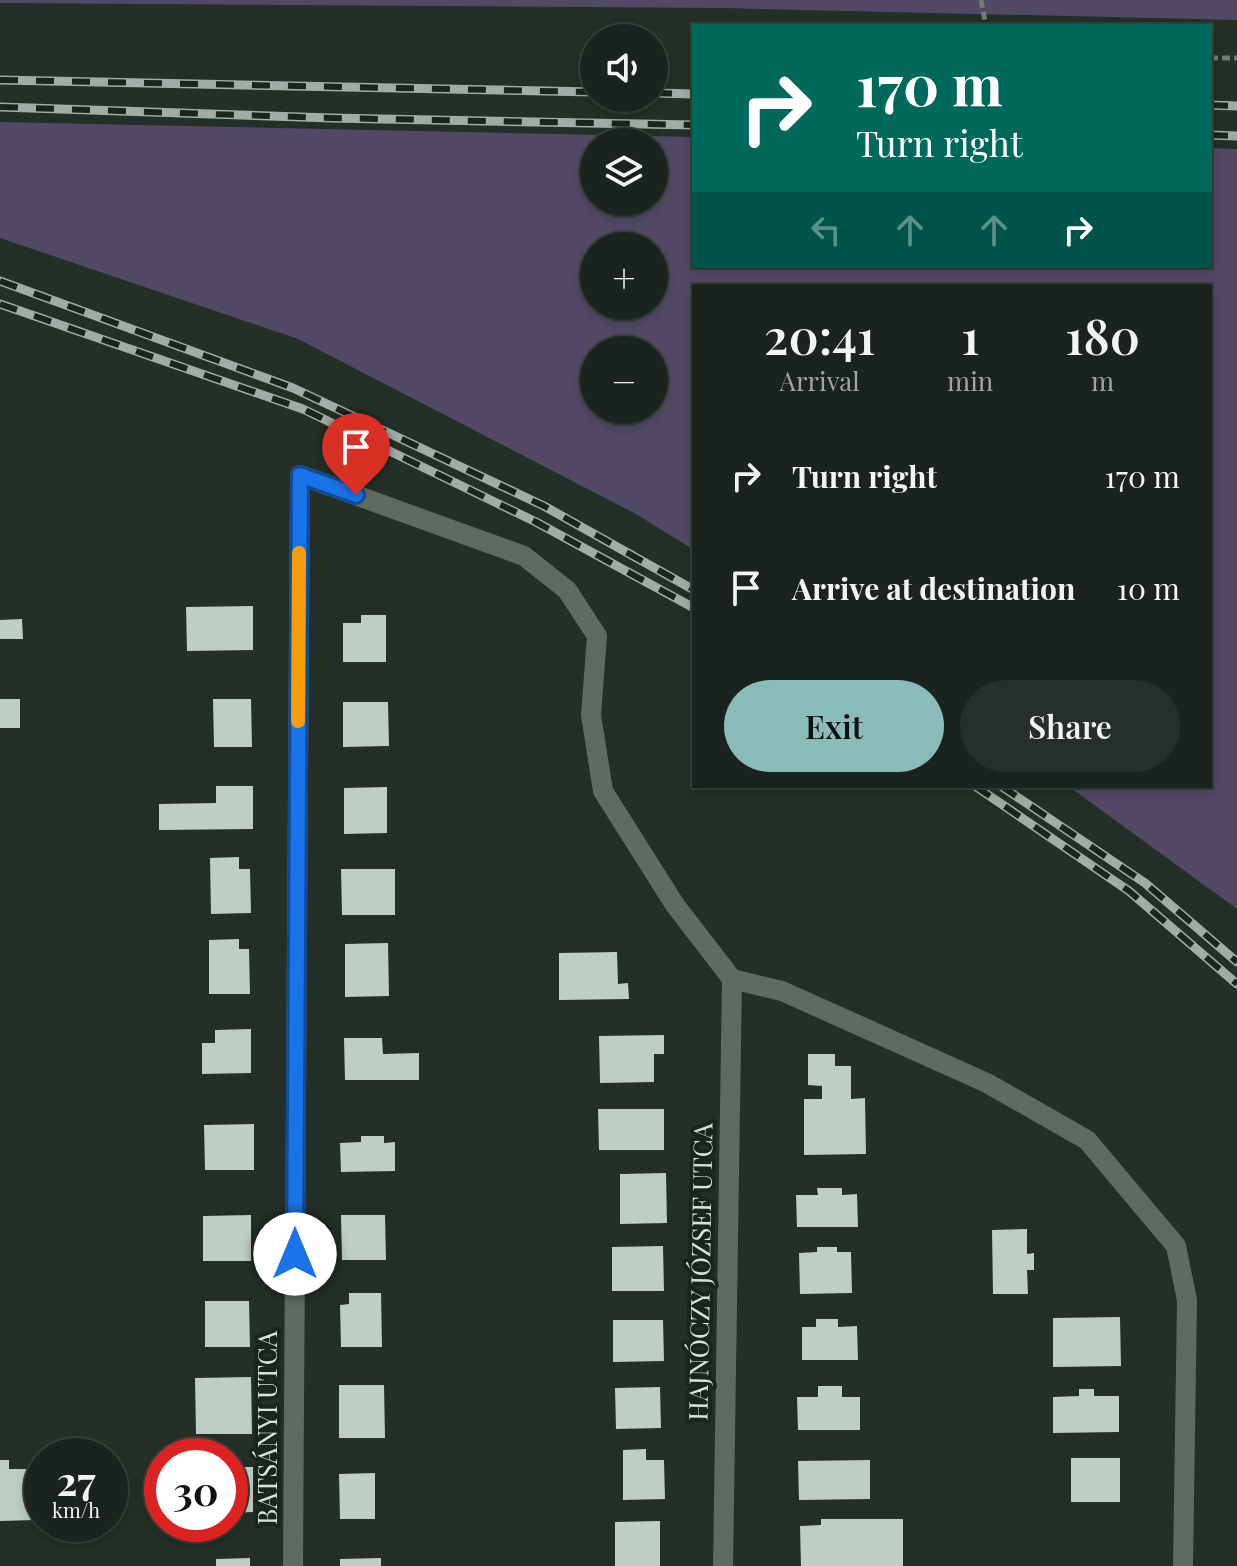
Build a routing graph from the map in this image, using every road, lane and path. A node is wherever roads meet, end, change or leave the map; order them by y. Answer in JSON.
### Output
{"nodes":[{"id":1,"x":981,"y":0,"type":"edge"},
{"id":2,"x":986,"y":24,"type":"edge"},
{"id":3,"x":1212,"y":58,"type":"edge"},
{"id":4,"x":1237,"y":58,"type":"edge"},
{"id":5,"x":732,"y":979,"type":"junction"},
{"id":6,"x":293,"y":1566,"type":"edge"},
{"id":7,"x":723,"y":1566,"type":"edge"},
{"id":8,"x":1183,"y":1566,"type":"edge"}],
"edges":[{"from":1,"to":2,"type":"path"},
{"from":3,"to":4,"type":"path"},
{"from":5,"to":6,"type":"street","name":"BATSÁNYI UTCA"},
{"from":5,"to":7,"type":"street","name":"HAJNÓCZY JÓZSEF UTCA"},
{"from":5,"to":8,"type":"street"}]}
